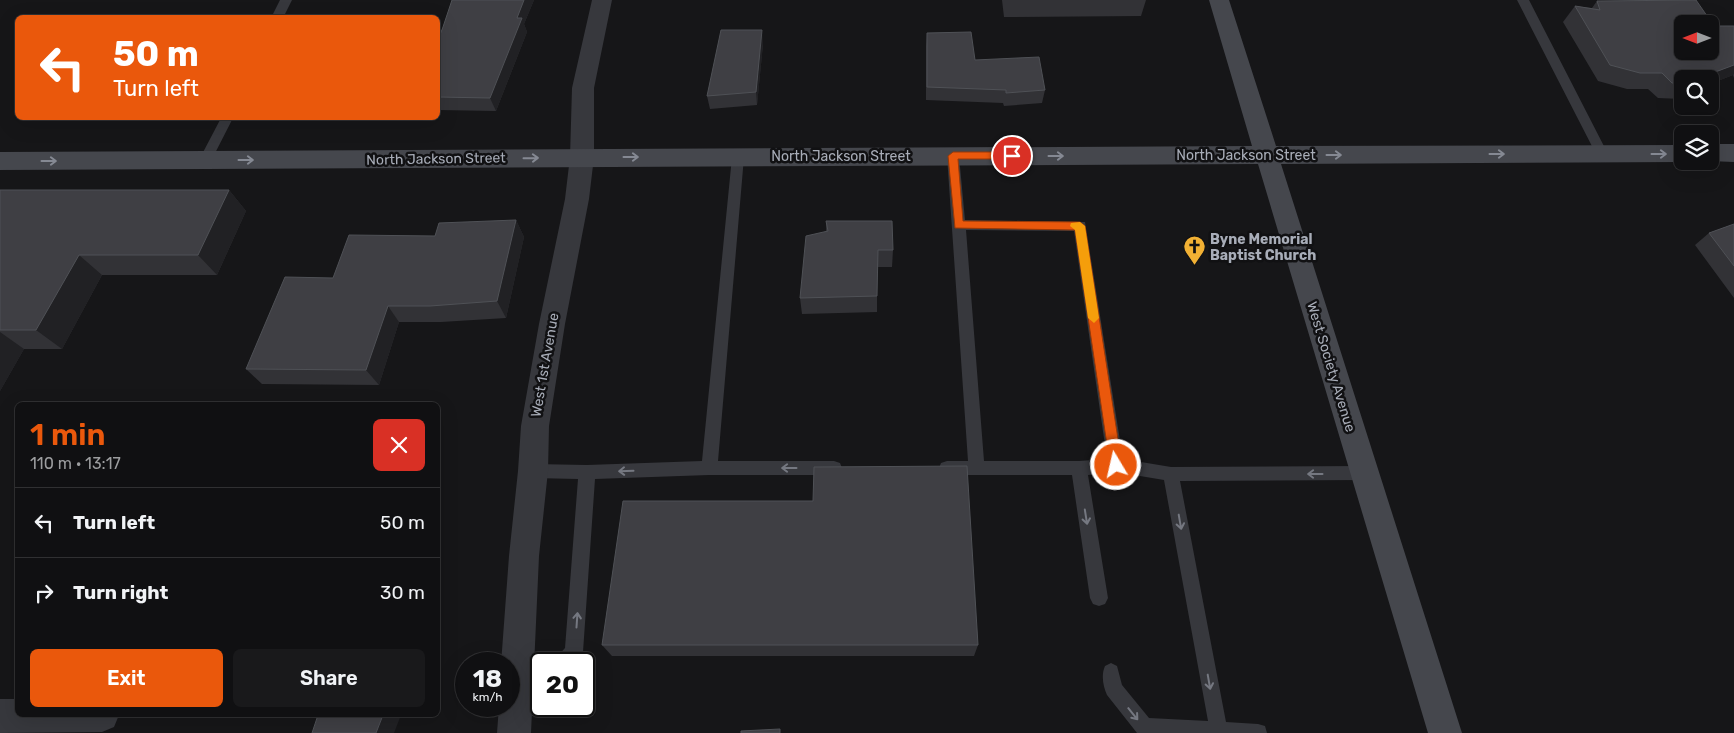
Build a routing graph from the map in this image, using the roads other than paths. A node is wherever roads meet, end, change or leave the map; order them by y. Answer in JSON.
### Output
{"nodes":[{"id":1,"x":286,"y":0,"type":"edge"},
{"id":2,"x":602,"y":0,"type":"edge"},
{"id":3,"x":1220,"y":0,"type":"edge"},
{"id":4,"x":1523,"y":0,"type":"edge"},
{"id":5,"x":278,"y":15,"type":"edge"},
{"id":6,"x":226,"y":120,"type":"edge"},
{"id":7,"x":1674,"y":153,"type":"edge"},
{"id":8,"x":1719,"y":153,"type":"edge"},
{"id":9,"x":1734,"y":153,"type":"edge"},
{"id":10,"x":1602,"y":154,"type":"junction"},
{"id":11,"x":1268,"y":155,"type":"junction"},
{"id":12,"x":738,"y":156,"type":"junction"},
{"id":13,"x":953,"y":156,"type":"junction"},
{"id":14,"x":582,"y":157,"type":"junction"},
{"id":15,"x":205,"y":160,"type":"junction"},
{"id":16,"x":0,"y":161,"type":"edge"},
{"id":17,"x":958,"y":225,"type":"junction"},
{"id":18,"x":1116,"y":465,"type":"junction"},
{"id":19,"x":709,"y":468,"type":"junction"},
{"id":20,"x":848,"y":468,"type":"edge"},
{"id":21,"x":928,"y":468,"type":"edge"},
{"id":22,"x":978,"y":468,"type":"junction"},
{"id":23,"x":1079,"y":468,"type":"junction"},
{"id":24,"x":533,"y":471,"type":"junction"},
{"id":25,"x":587,"y":472,"type":"junction"},
{"id":26,"x":1364,"y":473,"type":"junction"},
{"id":27,"x":1172,"y":474,"type":"junction"},
{"id":28,"x":1099,"y":598,"type":"dead end"},
{"id":29,"x":574,"y":652,"type":"edge"},
{"id":30,"x":1111,"y":672,"type":"dead end"},
{"id":31,"x":530,"y":699,"type":"edge"},
{"id":32,"x":0,"y":716,"type":"edge"},
{"id":33,"x":15,"y":716,"type":"edge"},
{"id":34,"x":515,"y":720,"type":"edge"},
{"id":35,"x":1219,"y":732,"type":"edge"},
{"id":36,"x":1258,"y":733,"type":"edge"},
{"id":37,"x":1445,"y":733,"type":"edge"}],
"edges":[{"from":1,"to":5,"type":"lane"},
{"from":2,"to":14,"type":"street","name":"West 1st Avenue"},
{"from":3,"to":11,"type":"street","name":"West Society Avenue"},
{"from":4,"to":10,"type":"lane"},
{"from":6,"to":15,"type":"lane"},
{"from":10,"to":7,"type":"street","name":"North Jackson Street","one_way":true},
{"from":8,"to":9,"type":"street"},
{"from":11,"to":10,"type":"street","name":"North Jackson Street","one_way":true},
{"from":13,"to":11,"type":"street","name":"North Jackson Street","one_way":true},
{"from":11,"to":26,"type":"street","name":"West Society Avenue"},
{"from":12,"to":13,"type":"street","name":"North Jackson Street"},
{"from":14,"to":12,"type":"street","name":"North Jackson Street","one_way":true},
{"from":12,"to":19,"type":"lane"},
{"from":13,"to":17,"type":"lane"},
{"from":15,"to":14,"type":"street","name":"North Jackson Street","one_way":true},
{"from":14,"to":24,"type":"street","name":"West 1st Avenue"},
{"from":16,"to":15,"type":"street","name":"North Jackson Street","one_way":true},
{"from":17,"to":18,"type":"lane"},
{"from":17,"to":22,"type":"lane"},
{"from":18,"to":23,"type":"lane"},
{"from":18,"to":27,"type":"lane"},
{"from":20,"to":19,"type":"lane","one_way":true},
{"from":19,"to":25,"type":"lane","one_way":true},
{"from":21,"to":22,"type":"lane"},
{"from":22,"to":23,"type":"lane"},
{"from":23,"to":28,"type":"lane","one_way":true},
{"from":24,"to":25,"type":"lane"},
{"from":24,"to":34,"type":"street","name":"West 1st Avenue"},
{"from":29,"to":25,"type":"lane","one_way":true},
{"from":26,"to":27,"type":"lane","one_way":true},
{"from":26,"to":37,"type":"street","name":"West Society Avenue"},
{"from":27,"to":35,"type":"lane","one_way":true},
{"from":30,"to":35,"type":"lane","one_way":true},
{"from":31,"to":34,"type":"lane"},
{"from":32,"to":33,"type":"street"},
{"from":35,"to":36,"type":"lane"}]}
